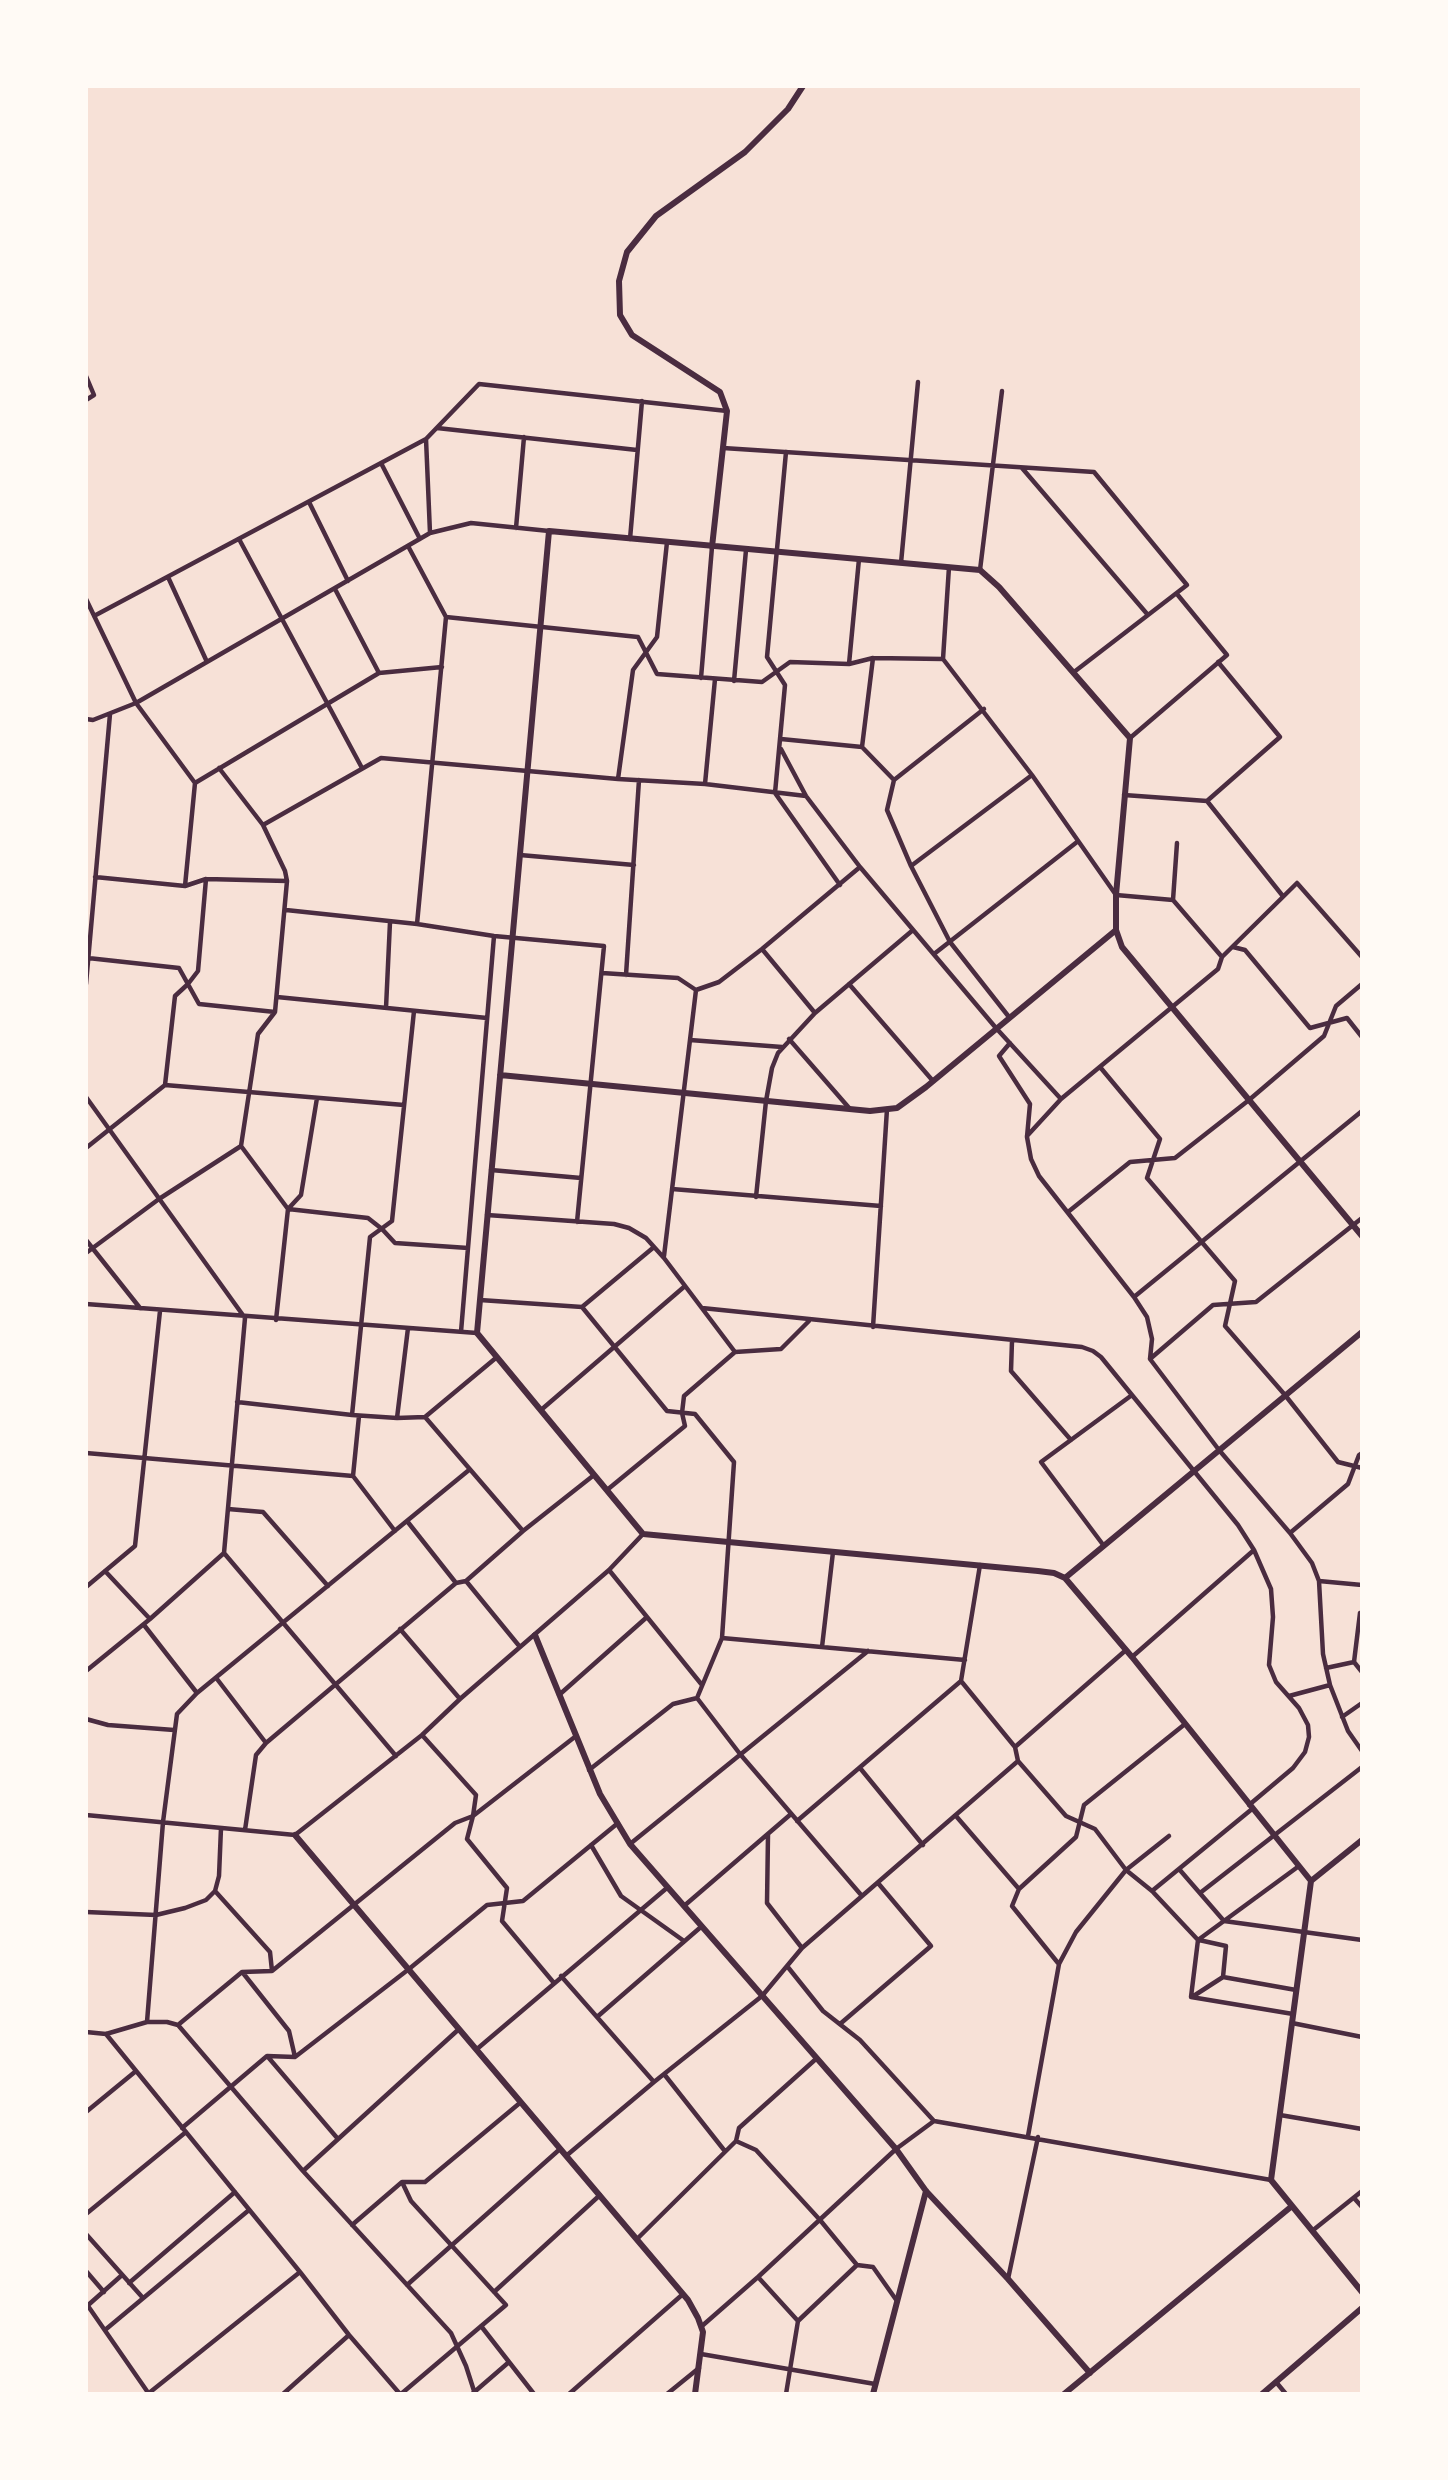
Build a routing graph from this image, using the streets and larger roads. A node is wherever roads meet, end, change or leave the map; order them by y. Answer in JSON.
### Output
{"nodes":[{"id":1,"x":803,"y":86,"type":"edge"},
{"id":2,"x":86,"y":376,"type":"edge"},
{"id":3,"x":919,"y":382,"type":"dead end"},
{"id":4,"x":1002,"y":391,"type":"dead end"},
{"id":5,"x":86,"y":400,"type":"edge"},
{"id":6,"x":642,"y":401,"type":"junction"},
{"id":7,"x":727,"y":411,"type":"junction"},
{"id":8,"x":436,"y":428,"type":"junction"},
{"id":9,"x":524,"y":438,"type":"junction"},
{"id":10,"x":426,"y":439,"type":"junction"},
{"id":11,"x":723,"y":448,"type":"junction"},
{"id":12,"x":637,"y":450,"type":"junction"},
{"id":13,"x":786,"y":452,"type":"junction"},
{"id":14,"x":911,"y":460,"type":"junction"},
{"id":15,"x":381,"y":463,"type":"junction"},
{"id":16,"x":994,"y":465,"type":"junction"},
{"id":17,"x":1021,"y":467,"type":"junction"},
{"id":18,"x":309,"y":502,"type":"junction"},
{"id":19,"x":516,"y":528,"type":"junction"},
{"id":20,"x":549,"y":531,"type":"junction"},
{"id":21,"x":430,"y":533,"type":"junction"},
{"id":22,"x":239,"y":539,"type":"junction"},
{"id":23,"x":420,"y":539,"type":"junction"},
{"id":24,"x":630,"y":539,"type":"junction"},
{"id":25,"x":667,"y":542,"type":"junction"},
{"id":26,"x":408,"y":547,"type":"junction"},
{"id":27,"x":712,"y":547,"type":"junction"},
{"id":28,"x":746,"y":550,"type":"junction"},
{"id":29,"x":778,"y":552,"type":"junction"},
{"id":30,"x":859,"y":559,"type":"junction"},
{"id":31,"x":901,"y":563,"type":"junction"},
{"id":32,"x":949,"y":567,"type":"junction"},
{"id":33,"x":980,"y":570,"type":"junction"},
{"id":34,"x":168,"y":577,"type":"junction"},
{"id":35,"x":348,"y":581,"type":"junction"},
{"id":36,"x":335,"y":589,"type":"junction"},
{"id":37,"x":1177,"y":593,"type":"junction"},
{"id":38,"x":86,"y":599,"type":"edge"},
{"id":39,"x":90,"y":608,"type":"junction"},
{"id":40,"x":86,"y":613,"type":"edge"},
{"id":41,"x":1148,"y":615,"type":"junction"},
{"id":42,"x":94,"y":616,"type":"junction"},
{"id":43,"x":446,"y":617,"type":"junction"},
{"id":44,"x":282,"y":620,"type":"junction"},
{"id":45,"x":540,"y":628,"type":"junction"},
{"id":46,"x":646,"y":653,"type":"junction"},
{"id":47,"x":873,"y":657,"type":"junction"},
{"id":48,"x":943,"y":659,"type":"junction"},
{"id":49,"x":208,"y":662,"type":"junction"},
{"id":50,"x":1218,"y":662,"type":"junction"},
{"id":51,"x":849,"y":664,"type":"junction"},
{"id":52,"x":442,"y":667,"type":"junction"},
{"id":53,"x":1074,"y":672,"type":"junction"},
{"id":54,"x":379,"y":673,"type":"junction"},
{"id":55,"x":777,"y":673,"type":"junction"},
{"id":56,"x":701,"y":678,"type":"junction"},
{"id":57,"x":715,"y":679,"type":"junction"},
{"id":58,"x":734,"y":681,"type":"junction"},
{"id":59,"x":136,"y":703,"type":"junction"},
{"id":60,"x":327,"y":703,"type":"junction"},
{"id":61,"x":984,"y":709,"type":"junction"},
{"id":62,"x":110,"y":714,"type":"junction"},
{"id":63,"x":86,"y":719,"type":"edge"},
{"id":64,"x":1130,"y":738,"type":"junction"},
{"id":65,"x":781,"y":739,"type":"junction"},
{"id":66,"x":862,"y":747,"type":"junction"},
{"id":67,"x":780,"y":748,"type":"junction"},
{"id":68,"x":432,"y":761,"type":"junction"},
{"id":69,"x":219,"y":768,"type":"junction"},
{"id":70,"x":362,"y":768,"type":"junction"},
{"id":71,"x":527,"y":771,"type":"junction"},
{"id":72,"x":1032,"y":775,"type":"junction"},
{"id":73,"x":618,"y":779,"type":"junction"},
{"id":74,"x":639,"y":780,"type":"junction"},
{"id":75,"x":894,"y":780,"type":"junction"},
{"id":76,"x":195,"y":783,"type":"junction"},
{"id":77,"x":705,"y":784,"type":"junction"},
{"id":78,"x":775,"y":793,"type":"junction"},
{"id":79,"x":806,"y":796,"type":"junction"},
{"id":80,"x":1124,"y":796,"type":"junction"},
{"id":81,"x":1207,"y":801,"type":"junction"},
{"id":82,"x":263,"y":825,"type":"junction"},
{"id":83,"x":1077,"y":842,"type":"junction"},
{"id":84,"x":1177,"y":843,"type":"dead end"},
{"id":85,"x":520,"y":855,"type":"junction"},
{"id":86,"x":634,"y":865,"type":"junction"},
{"id":87,"x":911,"y":866,"type":"junction"},
{"id":88,"x":860,"y":867,"type":"junction"},
{"id":89,"x":95,"y":877,"type":"junction"},
{"id":90,"x":206,"y":879,"type":"junction"},
{"id":91,"x":287,"y":881,"type":"junction"},
{"id":92,"x":840,"y":885,"type":"junction"},
{"id":93,"x":185,"y":886,"type":"junction"},
{"id":94,"x":1116,"y":895,"type":"junction"},
{"id":95,"x":1282,"y":895,"type":"junction"},
{"id":96,"x":1173,"y":900,"type":"junction"},
{"id":97,"x":286,"y":910,"type":"junction"},
{"id":98,"x":390,"y":922,"type":"junction"},
{"id":99,"x":417,"y":924,"type":"junction"},
{"id":100,"x":913,"y":930,"type":"junction"},
{"id":101,"x":1116,"y":930,"type":"junction"},
{"id":102,"x":494,"y":936,"type":"junction"},
{"id":103,"x":512,"y":938,"type":"junction"},
{"id":104,"x":950,"y":942,"type":"junction"},
{"id":105,"x":1232,"y":947,"type":"junction"},
{"id":106,"x":762,"y":949,"type":"junction"},
{"id":107,"x":934,"y":954,"type":"junction"},
{"id":108,"x":1222,"y":957,"type":"junction"},
{"id":109,"x":1362,"y":957,"type":"edge"},
{"id":110,"x":88,"y":958,"type":"junction"},
{"id":111,"x":601,"y":973,"type":"junction"},
{"id":112,"x":625,"y":975,"type":"junction"},
{"id":113,"x":86,"y":984,"type":"edge"},
{"id":114,"x":188,"y":984,"type":"junction"},
{"id":115,"x":849,"y":984,"type":"junction"},
{"id":116,"x":1362,"y":984,"type":"edge"},
{"id":117,"x":696,"y":990,"type":"junction"},
{"id":118,"x":277,"y":997,"type":"junction"},
{"id":119,"x":1172,"y":1007,"type":"junction"},
{"id":120,"x":386,"y":1008,"type":"junction"},
{"id":121,"x":414,"y":1011,"type":"junction"},
{"id":122,"x":275,"y":1012,"type":"junction"},
{"id":123,"x":815,"y":1013,"type":"junction"},
{"id":124,"x":1009,"y":1017,"type":"junction"},
{"id":125,"x":487,"y":1018,"type":"junction"},
{"id":126,"x":1330,"y":1022,"type":"junction"},
{"id":127,"x":996,"y":1028,"type":"junction"},
{"id":128,"x":1362,"y":1037,"type":"edge"},
{"id":129,"x":789,"y":1039,"type":"junction"},
{"id":130,"x":690,"y":1040,"type":"junction"},
{"id":131,"x":1010,"y":1043,"type":"junction"},
{"id":132,"x":782,"y":1047,"type":"junction"},
{"id":133,"x":1100,"y":1067,"type":"junction"},
{"id":134,"x":500,"y":1076,"type":"junction"},
{"id":135,"x":933,"y":1081,"type":"junction"},
{"id":136,"x":166,"y":1085,"type":"junction"},
{"id":137,"x":591,"y":1085,"type":"junction"},
{"id":138,"x":248,"y":1092,"type":"junction"},
{"id":139,"x":683,"y":1093,"type":"junction"},
{"id":140,"x":86,"y":1097,"type":"edge"},
{"id":141,"x":317,"y":1098,"type":"junction"},
{"id":142,"x":1061,"y":1099,"type":"junction"},
{"id":143,"x":1249,"y":1100,"type":"junction"},
{"id":144,"x":766,"y":1101,"type":"junction"},
{"id":145,"x":404,"y":1105,"type":"junction"},
{"id":146,"x":850,"y":1109,"type":"junction"},
{"id":147,"x":887,"y":1109,"type":"junction"},
{"id":148,"x":1362,"y":1111,"type":"edge"},
{"id":149,"x":110,"y":1131,"type":"junction"},
{"id":150,"x":1027,"y":1137,"type":"junction"},
{"id":151,"x":241,"y":1146,"type":"junction"},
{"id":152,"x":86,"y":1148,"type":"edge"},
{"id":153,"x":1153,"y":1160,"type":"junction"},
{"id":154,"x":1300,"y":1162,"type":"junction"},
{"id":155,"x":491,"y":1170,"type":"junction"},
{"id":156,"x":581,"y":1178,"type":"junction"},
{"id":157,"x":672,"y":1189,"type":"junction"},
{"id":158,"x":756,"y":1197,"type":"junction"},
{"id":159,"x":159,"y":1199,"type":"junction"},
{"id":160,"x":881,"y":1206,"type":"junction"},
{"id":161,"x":288,"y":1209,"type":"junction"},
{"id":162,"x":1068,"y":1213,"type":"junction"},
{"id":163,"x":487,"y":1215,"type":"junction"},
{"id":164,"x":1362,"y":1218,"type":"edge"},
{"id":165,"x":577,"y":1222,"type":"junction"},
{"id":166,"x":1353,"y":1226,"type":"junction"},
{"id":167,"x":382,"y":1228,"type":"junction"},
{"id":168,"x":1362,"y":1236,"type":"edge"},
{"id":169,"x":86,"y":1240,"type":"edge"},
{"id":170,"x":1202,"y":1242,"type":"junction"},
{"id":171,"x":654,"y":1247,"type":"junction"},
{"id":172,"x":92,"y":1248,"type":"junction"},
{"id":173,"x":468,"y":1248,"type":"junction"},
{"id":174,"x":86,"y":1253,"type":"edge"},
{"id":175,"x":664,"y":1258,"type":"junction"},
{"id":176,"x":685,"y":1286,"type":"junction"},
{"id":177,"x":1135,"y":1297,"type":"junction"},
{"id":178,"x":480,"y":1300,"type":"junction"},
{"id":179,"x":86,"y":1304,"type":"edge"},
{"id":180,"x":1230,"y":1304,"type":"junction"},
{"id":181,"x":582,"y":1307,"type":"junction"},
{"id":182,"x":702,"y":1308,"type":"junction"},
{"id":183,"x":140,"y":1309,"type":"junction"},
{"id":184,"x":160,"y":1311,"type":"junction"},
{"id":185,"x":245,"y":1318,"type":"junction"},
{"id":186,"x":276,"y":1320,"type":"junction"},
{"id":187,"x":810,"y":1321,"type":"junction"},
{"id":188,"x":360,"y":1325,"type":"junction"},
{"id":189,"x":873,"y":1327,"type":"junction"},
{"id":190,"x":408,"y":1328,"type":"junction"},
{"id":191,"x":461,"y":1332,"type":"junction"},
{"id":192,"x":1362,"y":1332,"type":"edge"},
{"id":193,"x":477,"y":1333,"type":"junction"},
{"id":194,"x":1012,"y":1340,"type":"junction"},
{"id":195,"x":615,"y":1347,"type":"junction"},
{"id":196,"x":735,"y":1352,"type":"junction"},
{"id":197,"x":497,"y":1357,"type":"junction"},
{"id":198,"x":1150,"y":1359,"type":"junction"},
{"id":199,"x":1132,"y":1395,"type":"junction"},
{"id":200,"x":1285,"y":1395,"type":"junction"},
{"id":201,"x":237,"y":1402,"type":"junction"},
{"id":202,"x":541,"y":1410,"type":"junction"},
{"id":203,"x":682,"y":1413,"type":"junction"},
{"id":204,"x":352,"y":1415,"type":"junction"},
{"id":205,"x":359,"y":1416,"type":"junction"},
{"id":206,"x":425,"y":1417,"type":"junction"},
{"id":207,"x":397,"y":1418,"type":"junction"},
{"id":208,"x":1071,"y":1440,"type":"junction"},
{"id":209,"x":1219,"y":1450,"type":"junction"},
{"id":210,"x":86,"y":1453,"type":"edge"},
{"id":211,"x":1362,"y":1453,"type":"edge"},
{"id":212,"x":144,"y":1459,"type":"junction"},
{"id":213,"x":1355,"y":1466,"type":"junction"},
{"id":214,"x":231,"y":1467,"type":"junction"},
{"id":215,"x":1362,"y":1468,"type":"edge"},
{"id":216,"x":469,"y":1470,"type":"junction"},
{"id":217,"x":1194,"y":1472,"type":"junction"},
{"id":218,"x":594,"y":1475,"type":"junction"},
{"id":219,"x":353,"y":1476,"type":"junction"},
{"id":220,"x":607,"y":1490,"type":"junction"},
{"id":221,"x":228,"y":1509,"type":"junction"},
{"id":222,"x":407,"y":1521,"type":"junction"},
{"id":223,"x":395,"y":1531,"type":"junction"},
{"id":224,"x":523,"y":1531,"type":"junction"},
{"id":225,"x":1290,"y":1533,"type":"junction"},
{"id":226,"x":643,"y":1534,"type":"junction"},
{"id":227,"x":729,"y":1543,"type":"junction"},
{"id":228,"x":1104,"y":1546,"type":"junction"},
{"id":229,"x":1254,"y":1550,"type":"junction"},
{"id":230,"x":833,"y":1552,"type":"junction"},
{"id":231,"x":223,"y":1553,"type":"junction"},
{"id":232,"x":980,"y":1566,"type":"junction"},
{"id":233,"x":609,"y":1570,"type":"junction"},
{"id":234,"x":105,"y":1571,"type":"junction"},
{"id":235,"x":1065,"y":1578,"type":"junction"},
{"id":236,"x":466,"y":1581,"type":"junction"},
{"id":237,"x":1319,"y":1581,"type":"junction"},
{"id":238,"x":456,"y":1583,"type":"junction"},
{"id":239,"x":1362,"y":1585,"type":"edge"},
{"id":240,"x":328,"y":1586,"type":"junction"},
{"id":241,"x":86,"y":1587,"type":"edge"},
{"id":242,"x":1362,"y":1614,"type":"edge"},
{"id":243,"x":647,"y":1617,"type":"junction"},
{"id":244,"x":150,"y":1619,"type":"junction"},
{"id":245,"x":283,"y":1623,"type":"junction"},
{"id":246,"x":144,"y":1625,"type":"junction"},
{"id":247,"x":400,"y":1629,"type":"junction"},
{"id":248,"x":535,"y":1635,"type":"junction"},
{"id":249,"x":722,"y":1637,"type":"junction"},
{"id":250,"x":520,"y":1647,"type":"junction"},
{"id":251,"x":822,"y":1647,"type":"junction"},
{"id":252,"x":1126,"y":1650,"type":"junction"},
{"id":253,"x":868,"y":1651,"type":"junction"},
{"id":254,"x":1132,"y":1657,"type":"junction"},
{"id":255,"x":965,"y":1660,"type":"junction"},
{"id":256,"x":1354,"y":1662,"type":"junction"},
{"id":257,"x":1326,"y":1668,"type":"junction"},
{"id":258,"x":86,"y":1671,"type":"edge"},
{"id":259,"x":1362,"y":1672,"type":"edge"},
{"id":260,"x":216,"y":1679,"type":"junction"},
{"id":261,"x":961,"y":1681,"type":"junction"},
{"id":262,"x":334,"y":1683,"type":"junction"},
{"id":263,"x":702,"y":1685,"type":"junction"},
{"id":264,"x":1330,"y":1685,"type":"junction"},
{"id":265,"x":197,"y":1693,"type":"junction"},
{"id":266,"x":559,"y":1695,"type":"junction"},
{"id":267,"x":1289,"y":1696,"type":"junction"},
{"id":268,"x":697,"y":1698,"type":"junction"},
{"id":269,"x":460,"y":1699,"type":"junction"},
{"id":270,"x":1362,"y":1703,"type":"edge"},
{"id":271,"x":1342,"y":1717,"type":"junction"},
{"id":272,"x":86,"y":1719,"type":"edge"},
{"id":273,"x":1185,"y":1724,"type":"junction"},
{"id":274,"x":174,"y":1730,"type":"junction"},
{"id":275,"x":422,"y":1735,"type":"junction"},
{"id":276,"x":576,"y":1736,"type":"junction"},
{"id":277,"x":266,"y":1743,"type":"junction"},
{"id":278,"x":1360,"y":1743,"type":"edge"},
{"id":279,"x":1015,"y":1747,"type":"junction"},
{"id":280,"x":1362,"y":1751,"type":"edge"},
{"id":281,"x":740,"y":1754,"type":"junction"},
{"id":282,"x":396,"y":1756,"type":"junction"},
{"id":283,"x":1018,"y":1761,"type":"junction"},
{"id":284,"x":1362,"y":1767,"type":"edge"},
{"id":285,"x":860,"y":1768,"type":"junction"},
{"id":286,"x":589,"y":1770,"type":"junction"},
{"id":287,"x":1251,"y":1807,"type":"junction"},
{"id":288,"x":791,"y":1814,"type":"junction"},
{"id":289,"x":86,"y":1815,"type":"edge"},
{"id":290,"x":473,"y":1816,"type":"junction"},
{"id":291,"x":956,"y":1816,"type":"junction"},
{"id":292,"x":797,"y":1821,"type":"junction"},
{"id":293,"x":163,"y":1822,"type":"junction"},
{"id":294,"x":1080,"y":1822,"type":"junction"},
{"id":295,"x":618,"y":1823,"type":"junction"},
{"id":296,"x":221,"y":1828,"type":"junction"},
{"id":297,"x":245,"y":1830,"type":"junction"},
{"id":298,"x":768,"y":1834,"type":"junction"},
{"id":299,"x":295,"y":1835,"type":"junction"},
{"id":300,"x":1169,"y":1836,"type":"dead end"},
{"id":301,"x":1273,"y":1836,"type":"junction"},
{"id":302,"x":1362,"y":1840,"type":"edge"},
{"id":303,"x":631,"y":1844,"type":"junction"},
{"id":304,"x":591,"y":1845,"type":"junction"},
{"id":305,"x":923,"y":1845,"type":"junction"},
{"id":306,"x":1299,"y":1866,"type":"junction"},
{"id":307,"x":1179,"y":1869,"type":"junction"},
{"id":308,"x":1126,"y":1870,"type":"junction"},
{"id":309,"x":1311,"y":1881,"type":"junction"},
{"id":310,"x":878,"y":1883,"type":"junction"},
{"id":311,"x":668,"y":1888,"type":"junction"},
{"id":312,"x":1019,"y":1889,"type":"junction"},
{"id":313,"x":215,"y":1891,"type":"junction"},
{"id":314,"x":1152,"y":1891,"type":"junction"},
{"id":315,"x":1200,"y":1894,"type":"junction"},
{"id":316,"x":862,"y":1896,"type":"junction"},
{"id":317,"x":505,"y":1903,"type":"junction"},
{"id":318,"x":354,"y":1905,"type":"junction"},
{"id":319,"x":684,"y":1906,"type":"junction"},
{"id":320,"x":640,"y":1910,"type":"junction"},
{"id":321,"x":86,"y":1912,"type":"edge"},
{"id":322,"x":156,"y":1915,"type":"junction"},
{"id":323,"x":1224,"y":1922,"type":"junction"},
{"id":324,"x":702,"y":1926,"type":"junction"},
{"id":325,"x":1304,"y":1932,"type":"junction"},
{"id":326,"x":1198,"y":1940,"type":"junction"},
{"id":327,"x":684,"y":1941,"type":"junction"},
{"id":328,"x":1362,"y":1941,"type":"edge"},
{"id":329,"x":802,"y":1948,"type":"junction"},
{"id":330,"x":1059,"y":1964,"type":"junction"},
{"id":331,"x":787,"y":1966,"type":"junction"},
{"id":332,"x":409,"y":1969,"type":"junction"},
{"id":333,"x":272,"y":1970,"type":"junction"},
{"id":334,"x":242,"y":1972,"type":"junction"},
{"id":335,"x":561,"y":1976,"type":"junction"},
{"id":336,"x":1223,"y":1978,"type":"junction"},
{"id":337,"x":554,"y":1983,"type":"junction"},
{"id":338,"x":1296,"y":1990,"type":"junction"},
{"id":339,"x":762,"y":1996,"type":"junction"},
{"id":340,"x":1191,"y":1997,"type":"junction"},
{"id":341,"x":1293,"y":2014,"type":"junction"},
{"id":342,"x":597,"y":2017,"type":"junction"},
{"id":343,"x":147,"y":2022,"type":"junction"},
{"id":344,"x":1292,"y":2023,"type":"junction"},
{"id":345,"x":840,"y":2024,"type":"junction"},
{"id":346,"x":178,"y":2025,"type":"junction"},
{"id":347,"x":460,"y":2029,"type":"junction"},
{"id":348,"x":86,"y":2032,"type":"edge"},
{"id":349,"x":106,"y":2034,"type":"junction"},
{"id":350,"x":1362,"y":2037,"type":"edge"},
{"id":351,"x":477,"y":2049,"type":"junction"},
{"id":352,"x":267,"y":2056,"type":"junction"},
{"id":353,"x":295,"y":2057,"type":"junction"},
{"id":354,"x":817,"y":2058,"type":"junction"},
{"id":355,"x":136,"y":2071,"type":"junction"},
{"id":356,"x":664,"y":2074,"type":"junction"},
{"id":357,"x":654,"y":2082,"type":"junction"},
{"id":358,"x":230,"y":2088,"type":"junction"},
{"id":359,"x":521,"y":2102,"type":"junction"},
{"id":360,"x":86,"y":2112,"type":"edge"},
{"id":361,"x":1280,"y":2115,"type":"junction"},
{"id":362,"x":934,"y":2121,"type":"junction"},
{"id":363,"x":1362,"y":2129,"type":"edge"},
{"id":364,"x":184,"y":2130,"type":"junction"},
{"id":365,"x":1028,"y":2136,"type":"junction"},
{"id":366,"x":1038,"y":2137,"type":"junction"},
{"id":367,"x":338,"y":2139,"type":"junction"},
{"id":368,"x":736,"y":2141,"type":"junction"},
{"id":369,"x":561,"y":2149,"type":"junction"},
{"id":370,"x":895,"y":2149,"type":"junction"},
{"id":371,"x":724,"y":2150,"type":"junction"},
{"id":372,"x":566,"y":2156,"type":"junction"},
{"id":373,"x":303,"y":2171,"type":"junction"},
{"id":374,"x":1271,"y":2180,"type":"junction"},
{"id":375,"x":402,"y":2182,"type":"junction"},
{"id":376,"x":926,"y":2191,"type":"junction"},
{"id":377,"x":1362,"y":2191,"type":"edge"},
{"id":378,"x":234,"y":2192,"type":"junction"},
{"id":379,"x":600,"y":2195,"type":"junction"},
{"id":380,"x":1354,"y":2198,"type":"junction"},
{"id":381,"x":1292,"y":2206,"type":"junction"},
{"id":382,"x":1362,"y":2207,"type":"edge"},
{"id":383,"x":249,"y":2210,"type":"junction"},
{"id":384,"x":86,"y":2214,"type":"edge"},
{"id":385,"x":820,"y":2220,"type":"junction"},
{"id":386,"x":352,"y":2225,"type":"junction"},
{"id":387,"x":1312,"y":2231,"type":"junction"},
{"id":388,"x":86,"y":2234,"type":"edge"},
{"id":389,"x":637,"y":2239,"type":"junction"},
{"id":390,"x":451,"y":2244,"type":"junction"},
{"id":391,"x":857,"y":2265,"type":"junction"},
{"id":392,"x":86,"y":2271,"type":"edge"},
{"id":393,"x":300,"y":2272,"type":"junction"},
{"id":394,"x":122,"y":2275,"type":"junction"},
{"id":395,"x":758,"y":2277,"type":"junction"},
{"id":396,"x":1008,"y":2278,"type":"junction"},
{"id":397,"x":129,"y":2283,"type":"junction"},
{"id":398,"x":407,"y":2285,"type":"junction"},
{"id":399,"x":104,"y":2292,"type":"junction"},
{"id":400,"x":494,"y":2292,"type":"junction"},
{"id":401,"x":1362,"y":2292,"type":"edge"},
{"id":402,"x":683,"y":2294,"type":"junction"},
{"id":403,"x":143,"y":2298,"type":"junction"},
{"id":404,"x":897,"y":2301,"type":"junction"},
{"id":405,"x":87,"y":2306,"type":"edge"},
{"id":406,"x":1362,"y":2308,"type":"edge"},
{"id":407,"x":798,"y":2321,"type":"junction"},
{"id":408,"x":481,"y":2326,"type":"junction"},
{"id":409,"x":702,"y":2326,"type":"junction"},
{"id":410,"x":105,"y":2330,"type":"junction"},
{"id":411,"x":349,"y":2335,"type":"junction"},
{"id":412,"x":457,"y":2346,"type":"junction"},
{"id":413,"x":701,"y":2354,"type":"junction"},
{"id":414,"x":509,"y":2362,"type":"junction"},
{"id":415,"x":699,"y":2368,"type":"junction"},
{"id":416,"x":790,"y":2369,"type":"junction"},
{"id":417,"x":1090,"y":2373,"type":"junction"},
{"id":418,"x":1276,"y":2382,"type":"junction"},
{"id":419,"x":875,"y":2385,"type":"junction"},
{"id":420,"x":149,"y":2393,"type":"edge"},
{"id":421,"x":474,"y":2393,"type":"edge"},
{"id":422,"x":283,"y":2394,"type":"edge"},
{"id":423,"x":400,"y":2394,"type":"edge"},
{"id":424,"x":534,"y":2394,"type":"edge"},
{"id":425,"x":569,"y":2394,"type":"edge"},
{"id":426,"x":667,"y":2394,"type":"edge"},
{"id":427,"x":695,"y":2394,"type":"edge"},
{"id":428,"x":786,"y":2394,"type":"edge"},
{"id":429,"x":873,"y":2394,"type":"edge"},
{"id":430,"x":1064,"y":2394,"type":"edge"},
{"id":431,"x":1262,"y":2394,"type":"edge"},
{"id":432,"x":1286,"y":2394,"type":"edge"}],
"edges":[{"from":1,"to":7,"type":"street"},
{"from":2,"to":5,"type":"street"},
{"from":3,"to":14,"type":"street"},
{"from":4,"to":16,"type":"street"},
{"from":6,"to":7,"type":"street"},
{"from":6,"to":8,"type":"street"},
{"from":6,"to":12,"type":"street"},
{"from":7,"to":11,"type":"street"},
{"from":8,"to":9,"type":"street"},
{"from":8,"to":10,"type":"street"},
{"from":9,"to":12,"type":"street"},
{"from":9,"to":19,"type":"street"},
{"from":10,"to":15,"type":"street"},
{"from":10,"to":21,"type":"street"},
{"from":11,"to":13,"type":"street"},
{"from":11,"to":27,"type":"street"},
{"from":12,"to":24,"type":"street"},
{"from":13,"to":14,"type":"street"},
{"from":13,"to":29,"type":"street"},
{"from":14,"to":16,"type":"street"},
{"from":14,"to":31,"type":"street"},
{"from":15,"to":18,"type":"street"},
{"from":15,"to":23,"type":"street"},
{"from":16,"to":17,"type":"street"},
{"from":16,"to":33,"type":"street"},
{"from":17,"to":37,"type":"street"},
{"from":17,"to":41,"type":"street"},
{"from":18,"to":22,"type":"street"},
{"from":18,"to":35,"type":"street"},
{"from":19,"to":20,"type":"street"},
{"from":19,"to":21,"type":"street"},
{"from":20,"to":24,"type":"street"},
{"from":20,"to":45,"type":"street"},
{"from":21,"to":23,"type":"street"},
{"from":22,"to":34,"type":"street"},
{"from":22,"to":44,"type":"street"},
{"from":23,"to":26,"type":"street"},
{"from":24,"to":25,"type":"street"},
{"from":25,"to":27,"type":"street"},
{"from":25,"to":46,"type":"street"},
{"from":26,"to":35,"type":"street"},
{"from":26,"to":43,"type":"street"},
{"from":27,"to":28,"type":"street"},
{"from":27,"to":56,"type":"street"},
{"from":28,"to":29,"type":"street"},
{"from":28,"to":58,"type":"street"},
{"from":29,"to":30,"type":"street"},
{"from":29,"to":55,"type":"street"},
{"from":30,"to":31,"type":"street"},
{"from":30,"to":51,"type":"street"},
{"from":31,"to":32,"type":"street"},
{"from":32,"to":33,"type":"street"},
{"from":32,"to":48,"type":"street"},
{"from":33,"to":53,"type":"street"},
{"from":34,"to":42,"type":"street"},
{"from":34,"to":49,"type":"street"},
{"from":35,"to":36,"type":"street"},
{"from":36,"to":44,"type":"street"},
{"from":36,"to":54,"type":"street"},
{"from":37,"to":41,"type":"street"},
{"from":37,"to":50,"type":"street"},
{"from":38,"to":39,"type":"street"},
{"from":39,"to":40,"type":"street"},
{"from":39,"to":42,"type":"street"},
{"from":41,"to":53,"type":"street"},
{"from":42,"to":59,"type":"street"},
{"from":43,"to":45,"type":"street"},
{"from":43,"to":52,"type":"street"},
{"from":44,"to":49,"type":"street"},
{"from":44,"to":60,"type":"street"},
{"from":45,"to":46,"type":"street"},
{"from":45,"to":71,"type":"street"},
{"from":46,"to":56,"type":"street"},
{"from":46,"to":73,"type":"street"},
{"from":47,"to":48,"type":"street"},
{"from":47,"to":51,"type":"street"},
{"from":47,"to":66,"type":"street"},
{"from":48,"to":61,"type":"street"},
{"from":49,"to":59,"type":"street"},
{"from":50,"to":64,"type":"street"},
{"from":50,"to":81,"type":"street"},
{"from":51,"to":55,"type":"street"},
{"from":52,"to":54,"type":"street"},
{"from":52,"to":68,"type":"street"},
{"from":53,"to":64,"type":"street"},
{"from":54,"to":60,"type":"street"},
{"from":55,"to":58,"type":"street"},
{"from":55,"to":65,"type":"street"},
{"from":56,"to":57,"type":"street"},
{"from":57,"to":58,"type":"street"},
{"from":57,"to":77,"type":"street"},
{"from":59,"to":62,"type":"street"},
{"from":59,"to":76,"type":"street"},
{"from":60,"to":69,"type":"street"},
{"from":60,"to":70,"type":"street"},
{"from":61,"to":72,"type":"street"},
{"from":61,"to":75,"type":"street"},
{"from":62,"to":63,"type":"street"},
{"from":62,"to":89,"type":"street"},
{"from":64,"to":80,"type":"street"},
{"from":65,"to":66,"type":"street"},
{"from":65,"to":67,"type":"street"},
{"from":66,"to":75,"type":"street"},
{"from":67,"to":78,"type":"street"},
{"from":67,"to":79,"type":"street"},
{"from":68,"to":70,"type":"street"},
{"from":68,"to":71,"type":"street"},
{"from":68,"to":99,"type":"street"},
{"from":69,"to":76,"type":"street"},
{"from":69,"to":82,"type":"street"},
{"from":70,"to":82,"type":"street"},
{"from":71,"to":73,"type":"street"},
{"from":71,"to":85,"type":"street"},
{"from":72,"to":83,"type":"street"},
{"from":72,"to":87,"type":"street"},
{"from":73,"to":74,"type":"street"},
{"from":74,"to":77,"type":"street"},
{"from":74,"to":86,"type":"street"},
{"from":75,"to":87,"type":"street"},
{"from":76,"to":93,"type":"street"},
{"from":77,"to":78,"type":"street"},
{"from":78,"to":79,"type":"street"},
{"from":78,"to":92,"type":"street"},
{"from":79,"to":88,"type":"street"},
{"from":80,"to":81,"type":"street"},
{"from":80,"to":94,"type":"street"},
{"from":81,"to":95,"type":"street"},
{"from":82,"to":91,"type":"street"},
{"from":83,"to":94,"type":"street"},
{"from":83,"to":104,"type":"street"},
{"from":84,"to":96,"type":"street"},
{"from":85,"to":86,"type":"street"},
{"from":85,"to":103,"type":"street"},
{"from":86,"to":112,"type":"street"},
{"from":87,"to":104,"type":"street"},
{"from":88,"to":92,"type":"street"},
{"from":88,"to":100,"type":"street"},
{"from":89,"to":93,"type":"street"},
{"from":89,"to":110,"type":"street"},
{"from":90,"to":91,"type":"street"},
{"from":90,"to":93,"type":"street"},
{"from":90,"to":114,"type":"street"},
{"from":91,"to":97,"type":"street"},
{"from":92,"to":106,"type":"street"},
{"from":94,"to":96,"type":"street"},
{"from":94,"to":101,"type":"street"},
{"from":95,"to":105,"type":"street"},
{"from":95,"to":109,"type":"street"},
{"from":96,"to":108,"type":"street"},
{"from":97,"to":98,"type":"street"},
{"from":97,"to":118,"type":"street"},
{"from":98,"to":99,"type":"street"},
{"from":98,"to":120,"type":"street"},
{"from":99,"to":102,"type":"street"},
{"from":100,"to":107,"type":"street"},
{"from":100,"to":115,"type":"street"},
{"from":101,"to":119,"type":"street"},
{"from":101,"to":124,"type":"street"},
{"from":102,"to":103,"type":"street"},
{"from":102,"to":125,"type":"street"},
{"from":103,"to":111,"type":"street"},
{"from":103,"to":134,"type":"street"},
{"from":104,"to":107,"type":"street"},
{"from":104,"to":124,"type":"street"},
{"from":105,"to":108,"type":"street"},
{"from":105,"to":126,"type":"street"},
{"from":106,"to":117,"type":"street"},
{"from":106,"to":123,"type":"street"},
{"from":107,"to":127,"type":"street"},
{"from":108,"to":119,"type":"street"},
{"from":110,"to":113,"type":"street"},
{"from":110,"to":114,"type":"street"},
{"from":111,"to":112,"type":"street"},
{"from":111,"to":137,"type":"street"},
{"from":112,"to":117,"type":"street"},
{"from":114,"to":122,"type":"street"},
{"from":114,"to":136,"type":"street"},
{"from":115,"to":123,"type":"street"},
{"from":115,"to":135,"type":"street"},
{"from":116,"to":126,"type":"street"},
{"from":117,"to":130,"type":"street"},
{"from":118,"to":120,"type":"street"},
{"from":118,"to":122,"type":"street"},
{"from":119,"to":133,"type":"street"},
{"from":119,"to":143,"type":"street"},
{"from":120,"to":121,"type":"street"},
{"from":121,"to":125,"type":"street"},
{"from":121,"to":145,"type":"street"},
{"from":122,"to":138,"type":"street"},
{"from":123,"to":129,"type":"street"},
{"from":124,"to":127,"type":"street"},
{"from":125,"to":173,"type":"street"},
{"from":126,"to":128,"type":"street"},
{"from":126,"to":143,"type":"street"},
{"from":127,"to":131,"type":"street"},
{"from":127,"to":135,"type":"street"},
{"from":129,"to":132,"type":"street"},
{"from":129,"to":146,"type":"street"},
{"from":130,"to":132,"type":"street"},
{"from":130,"to":139,"type":"street"},
{"from":131,"to":142,"type":"street"},
{"from":131,"to":150,"type":"street"},
{"from":132,"to":144,"type":"street"},
{"from":133,"to":142,"type":"street"},
{"from":133,"to":153,"type":"street"},
{"from":134,"to":137,"type":"street"},
{"from":134,"to":155,"type":"street"},
{"from":135,"to":147,"type":"street"},
{"from":136,"to":138,"type":"street"},
{"from":136,"to":149,"type":"street"},
{"from":137,"to":139,"type":"street"},
{"from":137,"to":156,"type":"street"},
{"from":138,"to":141,"type":"street"},
{"from":138,"to":151,"type":"street"},
{"from":139,"to":144,"type":"street"},
{"from":139,"to":157,"type":"street"},
{"from":140,"to":149,"type":"street"},
{"from":141,"to":145,"type":"street"},
{"from":141,"to":161,"type":"street"},
{"from":142,"to":150,"type":"street"},
{"from":143,"to":153,"type":"street"},
{"from":143,"to":154,"type":"street"},
{"from":144,"to":146,"type":"street"},
{"from":144,"to":158,"type":"street"},
{"from":145,"to":167,"type":"street"},
{"from":146,"to":147,"type":"street"},
{"from":147,"to":160,"type":"street"},
{"from":148,"to":154,"type":"street"},
{"from":149,"to":152,"type":"street"},
{"from":149,"to":159,"type":"street"},
{"from":150,"to":162,"type":"street"},
{"from":151,"to":159,"type":"street"},
{"from":151,"to":161,"type":"street"},
{"from":153,"to":162,"type":"street"},
{"from":153,"to":170,"type":"street"},
{"from":154,"to":166,"type":"street"},
{"from":154,"to":170,"type":"street"},
{"from":155,"to":156,"type":"street"},
{"from":155,"to":163,"type":"street"},
{"from":156,"to":165,"type":"street"},
{"from":157,"to":158,"type":"street"},
{"from":157,"to":175,"type":"street"},
{"from":158,"to":160,"type":"street"},
{"from":159,"to":172,"type":"street"},
{"from":159,"to":185,"type":"street"},
{"from":160,"to":189,"type":"street"},
{"from":161,"to":167,"type":"street"},
{"from":161,"to":186,"type":"street"},
{"from":162,"to":177,"type":"street"},
{"from":163,"to":165,"type":"street"},
{"from":163,"to":178,"type":"street"},
{"from":164,"to":166,"type":"street"},
{"from":165,"to":171,"type":"street"},
{"from":166,"to":168,"type":"street"},
{"from":166,"to":180,"type":"street"},
{"from":167,"to":173,"type":"street"},
{"from":167,"to":188,"type":"street"},
{"from":169,"to":172,"type":"street"},
{"from":170,"to":177,"type":"street"},
{"from":170,"to":180,"type":"street"},
{"from":171,"to":175,"type":"street"},
{"from":171,"to":181,"type":"street"},
{"from":172,"to":174,"type":"street"},
{"from":172,"to":183,"type":"street"},
{"from":173,"to":191,"type":"street"},
{"from":175,"to":176,"type":"street"},
{"from":176,"to":182,"type":"street"},
{"from":176,"to":195,"type":"street"},
{"from":177,"to":198,"type":"street"},
{"from":178,"to":181,"type":"street"},
{"from":178,"to":193,"type":"street"},
{"from":179,"to":183,"type":"street"},
{"from":180,"to":198,"type":"street"},
{"from":180,"to":200,"type":"street"},
{"from":181,"to":195,"type":"street"},
{"from":182,"to":187,"type":"street"},
{"from":182,"to":196,"type":"street"},
{"from":183,"to":184,"type":"street"},
{"from":184,"to":185,"type":"street"},
{"from":184,"to":212,"type":"street"},
{"from":185,"to":186,"type":"street"},
{"from":185,"to":201,"type":"street"},
{"from":186,"to":188,"type":"street"},
{"from":187,"to":189,"type":"street"},
{"from":187,"to":196,"type":"street"},
{"from":188,"to":190,"type":"street"},
{"from":188,"to":204,"type":"street"},
{"from":189,"to":194,"type":"street"},
{"from":190,"to":191,"type":"street"},
{"from":190,"to":207,"type":"street"},
{"from":191,"to":193,"type":"street"},
{"from":192,"to":200,"type":"street"},
{"from":193,"to":197,"type":"street"},
{"from":194,"to":199,"type":"street"},
{"from":194,"to":208,"type":"street"},
{"from":195,"to":202,"type":"street"},
{"from":195,"to":203,"type":"street"},
{"from":196,"to":203,"type":"street"},
{"from":197,"to":202,"type":"street"},
{"from":197,"to":206,"type":"street"},
{"from":198,"to":209,"type":"street"},
{"from":199,"to":208,"type":"street"},
{"from":199,"to":217,"type":"street"},
{"from":200,"to":209,"type":"street"},
{"from":200,"to":213,"type":"street"},
{"from":201,"to":204,"type":"street"},
{"from":201,"to":214,"type":"street"},
{"from":202,"to":218,"type":"street"},
{"from":203,"to":220,"type":"street"},
{"from":203,"to":227,"type":"street"},
{"from":204,"to":205,"type":"street"},
{"from":205,"to":207,"type":"street"},
{"from":205,"to":219,"type":"street"},
{"from":206,"to":207,"type":"street"},
{"from":206,"to":216,"type":"street"},
{"from":208,"to":228,"type":"street"},
{"from":209,"to":217,"type":"street"},
{"from":209,"to":225,"type":"street"},
{"from":210,"to":212,"type":"street"},
{"from":211,"to":213,"type":"street"},
{"from":212,"to":214,"type":"street"},
{"from":212,"to":234,"type":"street"},
{"from":213,"to":215,"type":"street"},
{"from":213,"to":225,"type":"street"},
{"from":214,"to":219,"type":"street"},
{"from":214,"to":221,"type":"street"},
{"from":216,"to":222,"type":"street"},
{"from":216,"to":224,"type":"street"},
{"from":217,"to":228,"type":"street"},
{"from":217,"to":229,"type":"street"},
{"from":218,"to":220,"type":"street"},
{"from":218,"to":224,"type":"street"},
{"from":219,"to":223,"type":"street"},
{"from":220,"to":226,"type":"street"},
{"from":221,"to":231,"type":"street"},
{"from":221,"to":240,"type":"street"},
{"from":222,"to":223,"type":"street"},
{"from":222,"to":238,"type":"street"},
{"from":223,"to":240,"type":"street"},
{"from":224,"to":236,"type":"street"},
{"from":225,"to":237,"type":"street"},
{"from":226,"to":227,"type":"street"},
{"from":226,"to":233,"type":"street"},
{"from":227,"to":230,"type":"street"},
{"from":227,"to":249,"type":"street"},
{"from":228,"to":235,"type":"street"},
{"from":229,"to":254,"type":"street"},
{"from":229,"to":267,"type":"street"},
{"from":230,"to":232,"type":"street"},
{"from":230,"to":251,"type":"street"},
{"from":231,"to":244,"type":"street"},
{"from":231,"to":245,"type":"street"},
{"from":232,"to":235,"type":"street"},
{"from":232,"to":255,"type":"street"},
{"from":233,"to":243,"type":"street"},
{"from":233,"to":248,"type":"street"},
{"from":234,"to":241,"type":"street"},
{"from":234,"to":244,"type":"street"},
{"from":235,"to":252,"type":"street"},
{"from":236,"to":238,"type":"street"},
{"from":236,"to":250,"type":"street"},
{"from":237,"to":239,"type":"street"},
{"from":237,"to":257,"type":"street"},
{"from":238,"to":247,"type":"street"},
{"from":240,"to":245,"type":"street"},
{"from":242,"to":256,"type":"street"},
{"from":243,"to":263,"type":"street"},
{"from":243,"to":266,"type":"street"},
{"from":244,"to":246,"type":"street"},
{"from":245,"to":260,"type":"street"},
{"from":245,"to":262,"type":"street"},
{"from":246,"to":258,"type":"street"},
{"from":246,"to":265,"type":"street"},
{"from":247,"to":262,"type":"street"},
{"from":247,"to":269,"type":"street"},
{"from":248,"to":250,"type":"street"},
{"from":248,"to":266,"type":"street"},
{"from":249,"to":251,"type":"street"},
{"from":249,"to":263,"type":"street"},
{"from":250,"to":269,"type":"street"},
{"from":251,"to":253,"type":"street"},
{"from":252,"to":254,"type":"street"},
{"from":252,"to":279,"type":"street"},
{"from":253,"to":255,"type":"street"},
{"from":253,"to":281,"type":"street"},
{"from":254,"to":273,"type":"street"},
{"from":255,"to":261,"type":"street"},
{"from":256,"to":257,"type":"street"},
{"from":256,"to":259,"type":"street"},
{"from":257,"to":264,"type":"street"},
{"from":260,"to":265,"type":"street"},
{"from":260,"to":277,"type":"street"},
{"from":261,"to":279,"type":"street"},
{"from":261,"to":285,"type":"street"},
{"from":262,"to":277,"type":"street"},
{"from":262,"to":282,"type":"street"},
{"from":263,"to":268,"type":"street"},
{"from":264,"to":267,"type":"street"},
{"from":264,"to":271,"type":"street"},
{"from":265,"to":274,"type":"street"},
{"from":266,"to":276,"type":"street"},
{"from":267,"to":287,"type":"street"},
{"from":268,"to":281,"type":"street"},
{"from":268,"to":286,"type":"street"},
{"from":269,"to":275,"type":"street"},
{"from":270,"to":271,"type":"street"},
{"from":271,"to":278,"type":"street"},
{"from":272,"to":274,"type":"street"},
{"from":273,"to":287,"type":"street"},
{"from":273,"to":294,"type":"street"},
{"from":274,"to":293,"type":"street"},
{"from":275,"to":282,"type":"street"},
{"from":275,"to":290,"type":"street"},
{"from":276,"to":286,"type":"street"},
{"from":276,"to":290,"type":"street"},
{"from":277,"to":297,"type":"street"},
{"from":278,"to":280,"type":"street"},
{"from":279,"to":283,"type":"street"},
{"from":281,"to":288,"type":"street"},
{"from":281,"to":303,"type":"street"},
{"from":282,"to":299,"type":"street"},
{"from":283,"to":291,"type":"street"},
{"from":283,"to":294,"type":"street"},
{"from":284,"to":301,"type":"street"},
{"from":285,"to":292,"type":"street"},
{"from":285,"to":305,"type":"street"},
{"from":286,"to":295,"type":"street"},
{"from":287,"to":301,"type":"street"},
{"from":287,"to":307,"type":"street"},
{"from":288,"to":292,"type":"street"},
{"from":288,"to":298,"type":"street"},
{"from":289,"to":293,"type":"street"},
{"from":290,"to":317,"type":"street"},
{"from":290,"to":318,"type":"street"},
{"from":291,"to":305,"type":"street"},
{"from":291,"to":312,"type":"street"},
{"from":292,"to":316,"type":"street"},
{"from":293,"to":296,"type":"street"},
{"from":293,"to":322,"type":"street"},
{"from":294,"to":308,"type":"street"},
{"from":294,"to":312,"type":"street"},
{"from":295,"to":303,"type":"street"},
{"from":295,"to":304,"type":"street"},
{"from":296,"to":297,"type":"street"},
{"from":296,"to":313,"type":"street"},
{"from":297,"to":299,"type":"street"},
{"from":298,"to":319,"type":"street"},
{"from":298,"to":329,"type":"street"},
{"from":299,"to":318,"type":"street"},
{"from":300,"to":308,"type":"street"},
{"from":301,"to":306,"type":"street"},
{"from":301,"to":315,"type":"street"},
{"from":302,"to":309,"type":"street"},
{"from":303,"to":311,"type":"street"},
{"from":304,"to":317,"type":"street"},
{"from":304,"to":320,"type":"street"},
{"from":305,"to":310,"type":"street"},
{"from":306,"to":309,"type":"street"},
{"from":306,"to":323,"type":"street"},
{"from":307,"to":314,"type":"street"},
{"from":307,"to":315,"type":"street"},
{"from":308,"to":314,"type":"street"},
{"from":308,"to":330,"type":"street"},
{"from":309,"to":325,"type":"street"},
{"from":310,"to":316,"type":"street"},
{"from":310,"to":345,"type":"street"},
{"from":311,"to":319,"type":"street"},
{"from":311,"to":320,"type":"street"},
{"from":312,"to":330,"type":"street"},
{"from":313,"to":322,"type":"street"},
{"from":313,"to":333,"type":"street"},
{"from":314,"to":326,"type":"street"},
{"from":315,"to":323,"type":"street"},
{"from":316,"to":329,"type":"street"},
{"from":317,"to":332,"type":"street"},
{"from":317,"to":337,"type":"street"},
{"from":318,"to":332,"type":"street"},
{"from":318,"to":333,"type":"street"},
{"from":319,"to":324,"type":"street"},
{"from":320,"to":327,"type":"street"},
{"from":320,"to":335,"type":"street"},
{"from":321,"to":322,"type":"street"},
{"from":322,"to":343,"type":"street"},
{"from":323,"to":325,"type":"street"},
{"from":323,"to":326,"type":"street"},
{"from":324,"to":327,"type":"street"},
{"from":324,"to":339,"type":"street"},
{"from":325,"to":328,"type":"street"},
{"from":325,"to":338,"type":"street"},
{"from":326,"to":336,"type":"street"},
{"from":326,"to":340,"type":"street"},
{"from":327,"to":342,"type":"street"},
{"from":329,"to":331,"type":"street"},
{"from":330,"to":365,"type":"street"},
{"from":331,"to":339,"type":"street"},
{"from":331,"to":345,"type":"street"},
{"from":332,"to":347,"type":"street"},
{"from":332,"to":353,"type":"street"},
{"from":333,"to":334,"type":"street"},
{"from":334,"to":346,"type":"street"},
{"from":334,"to":353,"type":"street"},
{"from":335,"to":337,"type":"street"},
{"from":335,"to":342,"type":"street"},
{"from":336,"to":338,"type":"street"},
{"from":336,"to":340,"type":"street"},
{"from":337,"to":351,"type":"street"},
{"from":338,"to":341,"type":"street"},
{"from":339,"to":354,"type":"street"},
{"from":339,"to":356,"type":"street"},
{"from":340,"to":341,"type":"street"},
{"from":341,"to":344,"type":"street"},
{"from":342,"to":357,"type":"street"},
{"from":343,"to":346,"type":"street"},
{"from":343,"to":349,"type":"street"},
{"from":344,"to":350,"type":"street"},
{"from":344,"to":361,"type":"street"},
{"from":345,"to":362,"type":"street"},
{"from":346,"to":358,"type":"street"},
{"from":347,"to":351,"type":"street"},
{"from":347,"to":367,"type":"street"},
{"from":348,"to":349,"type":"street"},
{"from":349,"to":355,"type":"street"},
{"from":351,"to":359,"type":"street"},
{"from":352,"to":353,"type":"street"},
{"from":352,"to":358,"type":"street"},
{"from":352,"to":367,"type":"street"},
{"from":354,"to":368,"type":"street"},
{"from":354,"to":370,"type":"street"},
{"from":355,"to":360,"type":"street"},
{"from":355,"to":364,"type":"street"},
{"from":356,"to":357,"type":"street"},
{"from":356,"to":371,"type":"street"},
{"from":357,"to":372,"type":"street"},
{"from":358,"to":364,"type":"street"},
{"from":358,"to":373,"type":"street"},
{"from":359,"to":369,"type":"street"},
{"from":359,"to":375,"type":"street"},
{"from":361,"to":363,"type":"street"},
{"from":361,"to":374,"type":"street"},
{"from":362,"to":365,"type":"street"},
{"from":362,"to":370,"type":"street"},
{"from":364,"to":378,"type":"street"},
{"from":364,"to":384,"type":"street"},
{"from":365,"to":366,"type":"street"},
{"from":366,"to":374,"type":"street"},
{"from":366,"to":396,"type":"street"},
{"from":367,"to":373,"type":"street"},
{"from":368,"to":371,"type":"street"},
{"from":368,"to":385,"type":"street"},
{"from":369,"to":372,"type":"street"},
{"from":369,"to":390,"type":"street"},
{"from":370,"to":376,"type":"street"},
{"from":370,"to":385,"type":"street"},
{"from":371,"to":389,"type":"street"},
{"from":372,"to":379,"type":"street"},
{"from":373,"to":386,"type":"street"},
{"from":374,"to":381,"type":"street"},
{"from":375,"to":386,"type":"street"},
{"from":375,"to":390,"type":"street"},
{"from":376,"to":396,"type":"street"},
{"from":376,"to":404,"type":"street"},
{"from":377,"to":380,"type":"street"},
{"from":378,"to":383,"type":"street"},
{"from":378,"to":397,"type":"street"},
{"from":379,"to":389,"type":"street"},
{"from":379,"to":400,"type":"street"},
{"from":380,"to":382,"type":"street"},
{"from":380,"to":387,"type":"street"},
{"from":381,"to":387,"type":"street"},
{"from":381,"to":417,"type":"street"},
{"from":383,"to":393,"type":"street"},
{"from":383,"to":403,"type":"street"},
{"from":385,"to":391,"type":"street"},
{"from":385,"to":395,"type":"street"},
{"from":386,"to":398,"type":"street"},
{"from":387,"to":401,"type":"street"},
{"from":388,"to":394,"type":"street"},
{"from":389,"to":402,"type":"street"},
{"from":390,"to":398,"type":"street"},
{"from":390,"to":400,"type":"street"},
{"from":391,"to":404,"type":"street"},
{"from":391,"to":407,"type":"street"},
{"from":392,"to":399,"type":"street"},
{"from":393,"to":411,"type":"street"},
{"from":393,"to":420,"type":"street"},
{"from":394,"to":397,"type":"street"},
{"from":394,"to":399,"type":"street"},
{"from":395,"to":407,"type":"street"},
{"from":395,"to":409,"type":"street"},
{"from":396,"to":417,"type":"street"},
{"from":397,"to":403,"type":"street"},
{"from":398,"to":412,"type":"street"},
{"from":399,"to":405,"type":"street"},
{"from":400,"to":408,"type":"street"},
{"from":402,"to":409,"type":"street"},
{"from":402,"to":425,"type":"street"},
{"from":403,"to":410,"type":"street"},
{"from":404,"to":419,"type":"street"},
{"from":405,"to":410,"type":"street"},
{"from":406,"to":418,"type":"street"},
{"from":407,"to":416,"type":"street"},
{"from":408,"to":412,"type":"street"},
{"from":408,"to":414,"type":"street"},
{"from":409,"to":413,"type":"street"},
{"from":410,"to":420,"type":"street"},
{"from":411,"to":422,"type":"street"},
{"from":411,"to":423,"type":"street"},
{"from":412,"to":421,"type":"street"},
{"from":412,"to":423,"type":"street"},
{"from":413,"to":415,"type":"street"},
{"from":413,"to":416,"type":"street"},
{"from":414,"to":421,"type":"street"},
{"from":414,"to":424,"type":"street"},
{"from":415,"to":426,"type":"street"},
{"from":415,"to":427,"type":"street"},
{"from":416,"to":419,"type":"street"},
{"from":416,"to":428,"type":"street"},
{"from":417,"to":430,"type":"street"},
{"from":418,"to":431,"type":"street"},
{"from":418,"to":432,"type":"street"},
{"from":419,"to":429,"type":"street"}]}
